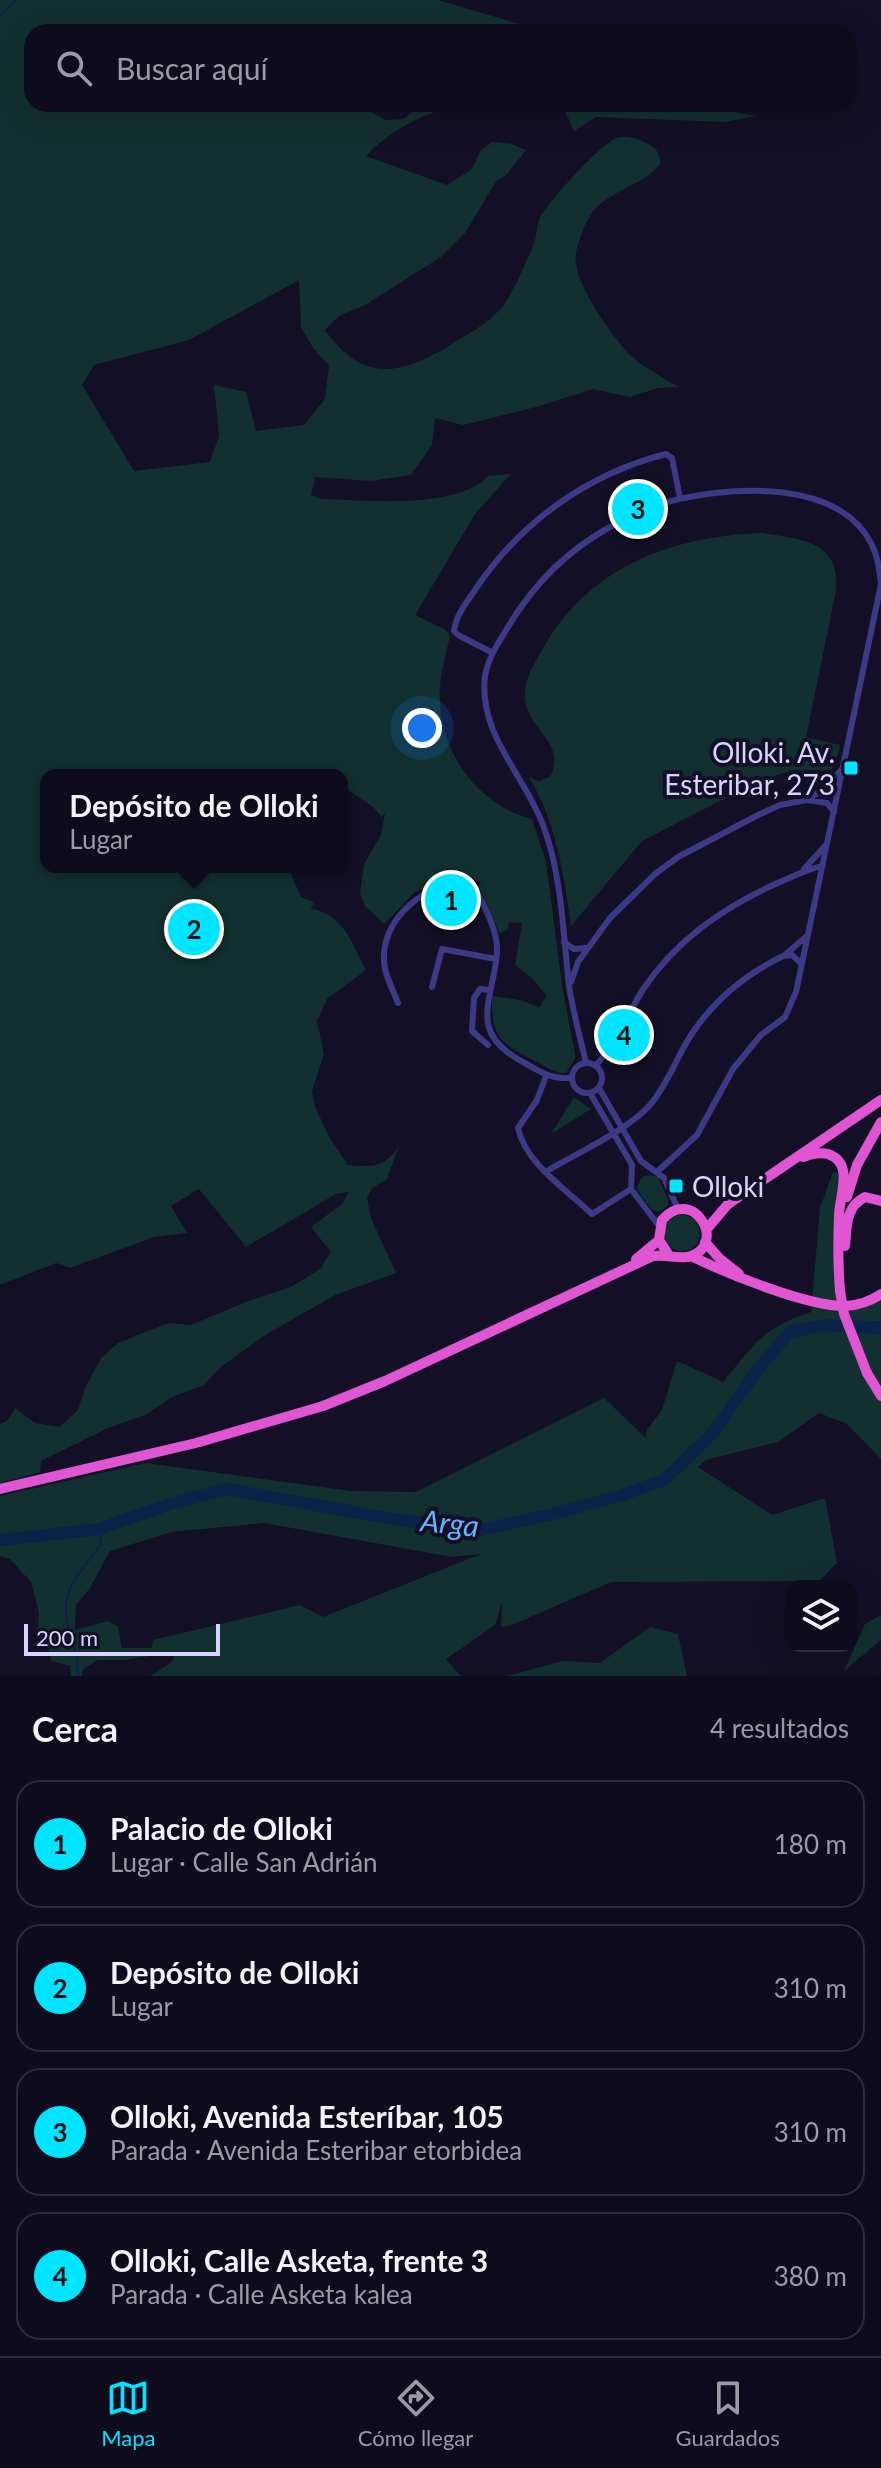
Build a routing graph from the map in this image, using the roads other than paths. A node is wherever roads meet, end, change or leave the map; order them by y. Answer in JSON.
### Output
{"nodes":[{"id":1,"x":680,"y":498,"type":"junction"},
{"id":2,"x":493,"y":653,"type":"junction"},
{"id":3,"x":842,"y":769,"type":"junction"},
{"id":4,"x":807,"y":800,"type":"junction"},
{"id":5,"x":834,"y":812,"type":"junction"},
{"id":6,"x":827,"y":843,"type":"junction"},
{"id":7,"x":822,"y":866,"type":"junction"},
{"id":8,"x":798,"y":874,"type":"junction"},
{"id":9,"x":819,"y":882,"type":"junction"},
{"id":10,"x":808,"y":935,"type":"junction"},
{"id":11,"x":564,"y":942,"type":"junction"},
{"id":12,"x":588,"y":948,"type":"junction"},
{"id":13,"x":783,"y":956,"type":"junction"},
{"id":14,"x":496,"y":959,"type":"junction"},
{"id":15,"x":802,"y":964,"type":"junction"},
{"id":16,"x":432,"y":987,"type":"dead end"},
{"id":17,"x":570,"y":987,"type":"junction"},
{"id":18,"x":490,"y":990,"type":"junction"},
{"id":19,"x":398,"y":1003,"type":"dead end"},
{"id":20,"x":488,"y":1045,"type":"dead end"},
{"id":21,"x":586,"y":1063,"type":"junction"},
{"id":22,"x":596,"y":1065,"type":"junction"},
{"id":23,"x":546,"y":1076,"type":"junction"},
{"id":24,"x":572,"y":1078,"type":"junction"},
{"id":25,"x":599,"y":1088,"type":"junction"},
{"id":26,"x":590,"y":1093,"type":"junction"},
{"id":27,"x":881,"y":1100,"type":"edge"},
{"id":28,"x":881,"y":1122,"type":"edge"},
{"id":29,"x":621,"y":1127,"type":"junction"},
{"id":30,"x":613,"y":1132,"type":"junction"},
{"id":31,"x":649,"y":1168,"type":"junction"},
{"id":32,"x":547,"y":1171,"type":"junction"},
{"id":33,"x":658,"y":1171,"type":"junction"},
{"id":34,"x":777,"y":1171,"type":"junction"},
{"id":35,"x":633,"y":1176,"type":"junction"},
{"id":36,"x":631,"y":1189,"type":"junction"},
{"id":37,"x":881,"y":1201,"type":"edge"},
{"id":38,"x":728,"y":1204,"type":"junction"},
{"id":39,"x":678,"y":1209,"type":"junction"},
{"id":40,"x":698,"y":1215,"type":"junction"},
{"id":41,"x":659,"y":1226,"type":"junction"},
{"id":42,"x":706,"y":1230,"type":"junction"},
{"id":43,"x":839,"y":1234,"type":"junction"},
{"id":44,"x":659,"y":1240,"type":"junction"},
{"id":45,"x":705,"y":1242,"type":"junction"},
{"id":46,"x":668,"y":1254,"type":"junction"},
{"id":47,"x":691,"y":1256,"type":"junction"},
{"id":48,"x":625,"y":1268,"type":"junction"},
{"id":49,"x":747,"y":1279,"type":"junction"},
{"id":50,"x":840,"y":1286,"type":"junction"},
{"id":51,"x":881,"y":1292,"type":"edge"},
{"id":52,"x":881,"y":1396,"type":"edge"},
{"id":53,"x":0,"y":1489,"type":"edge"}],
"edges":[{"from":1,"to":2,"type":"street"},
{"from":1,"to":2,"type":"street"},
{"from":1,"to":3,"type":"street"},
{"from":2,"to":11,"type":"street"},
{"from":3,"to":4,"type":"street"},
{"from":3,"to":5,"type":"street"},
{"from":4,"to":5,"type":"street"},
{"from":4,"to":12,"type":"street"},
{"from":5,"to":6,"type":"street"},
{"from":6,"to":7,"type":"street"},
{"from":6,"to":8,"type":"street"},
{"from":7,"to":8,"type":"street"},
{"from":7,"to":9,"type":"street"},
{"from":8,"to":9,"type":"street"},
{"from":8,"to":22,"type":"street"},
{"from":9,"to":10,"type":"street"},
{"from":10,"to":13,"type":"street"},
{"from":10,"to":15,"type":"street"},
{"from":11,"to":12,"type":"street"},
{"from":11,"to":17,"type":"street"},
{"from":12,"to":17,"type":"street"},
{"from":13,"to":15,"type":"street"},
{"from":13,"to":29,"type":"street"},
{"from":14,"to":16,"type":"street"},
{"from":14,"to":18,"type":"street"},
{"from":14,"to":19,"type":"street"},
{"from":15,"to":33,"type":"street"},
{"from":17,"to":21,"type":"street"},
{"from":18,"to":20,"type":"street"},
{"from":18,"to":23,"type":"street"},
{"from":21,"to":22,"type":"street"},
{"from":21,"to":24,"type":"street"},
{"from":22,"to":25,"type":"street"},
{"from":23,"to":24,"type":"street"},
{"from":23,"to":32,"type":"street"},
{"from":24,"to":26,"type":"street"},
{"from":25,"to":26,"type":"street"},
{"from":25,"to":29,"type":"street"},
{"from":26,"to":30,"type":"street"},
{"from":27,"to":34,"type":"highway"},
{"from":28,"to":43,"type":"highway"},
{"from":29,"to":30,"type":"street"},
{"from":29,"to":31,"type":"street"},
{"from":30,"to":32,"type":"street"},
{"from":30,"to":35,"type":"street"},
{"from":31,"to":33,"type":"street"},
{"from":31,"to":35,"type":"street"},
{"from":32,"to":36,"type":"street"},
{"from":33,"to":39,"type":"street"},
{"from":34,"to":38,"type":"highway"},
{"from":34,"to":43,"type":"highway"},
{"from":35,"to":36,"type":"street"},
{"from":36,"to":41,"type":"street"},
{"from":37,"to":50,"type":"highway"},
{"from":38,"to":40,"type":"highway"},
{"from":38,"to":42,"type":"highway"},
{"from":39,"to":40,"type":"highway"},
{"from":39,"to":41,"type":"highway"},
{"from":40,"to":42,"type":"highway"},
{"from":41,"to":44,"type":"highway"},
{"from":42,"to":45,"type":"highway"},
{"from":43,"to":50,"type":"highway"},
{"from":44,"to":46,"type":"highway"},
{"from":44,"to":48,"type":"highway"},
{"from":45,"to":47,"type":"highway"},
{"from":45,"to":49,"type":"highway"},
{"from":46,"to":47,"type":"highway"},
{"from":46,"to":48,"type":"highway"},
{"from":47,"to":49,"type":"highway"},
{"from":48,"to":53,"type":"highway"},
{"from":49,"to":51,"type":"highway"},
{"from":50,"to":52,"type":"highway","bridge":true}]}
